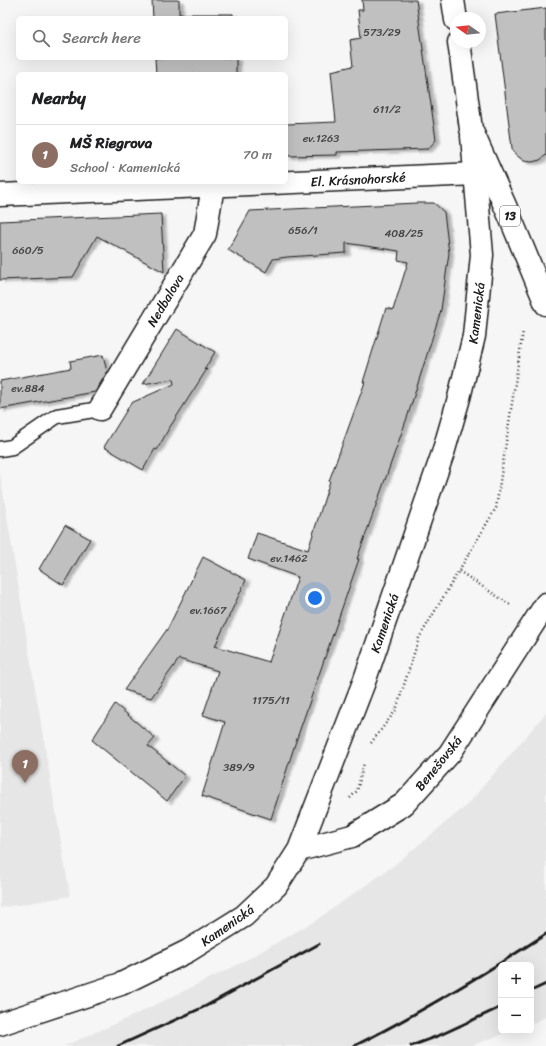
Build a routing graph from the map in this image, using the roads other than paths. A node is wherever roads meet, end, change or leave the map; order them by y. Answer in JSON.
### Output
{"nodes":[{"id":1,"x":453,"y":0,"type":"edge"},
{"id":2,"x":455,"y":12,"type":"edge"},
{"id":3,"x":460,"y":48,"type":"edge"},
{"id":4,"x":471,"y":129,"type":"junction"},
{"id":5,"x":476,"y":174,"type":"junction"},
{"id":6,"x":288,"y":183,"type":"edge"},
{"id":7,"x":256,"y":184,"type":"edge"},
{"id":8,"x":212,"y":186,"type":"junction"},
{"id":9,"x":0,"y":195,"type":"edge"},
{"id":10,"x":546,"y":304,"type":"edge"},
{"id":11,"x":100,"y":409,"type":"joint"},
{"id":12,"x":0,"y":449,"type":"edge"},
{"id":13,"x":540,"y":612,"type":"edge"},
{"id":14,"x":299,"y":850,"type":"junction"},
{"id":15,"x":0,"y":1024,"type":"edge"}],
"edges":[{"from":1,"to":2,"type":"street"},
{"from":3,"to":4,"type":"street","name":"Kamenická","number":"13"},
{"from":4,"to":5,"type":"street","name":"Kamenická"},
{"from":4,"to":10,"type":"street","number":"13"},
{"from":5,"to":6,"type":"street","name":"El. Krásnohorské"},
{"from":5,"to":14,"type":"street","name":"Kamenická"},
{"from":7,"to":8,"type":"street","name":"El. Krásnohorské"},
{"from":8,"to":9,"type":"street","name":"El. Krásnohorské"},
{"from":8,"to":11,"type":"street","name":"Nedbalova"},
{"from":11,"to":12,"type":"lane"},
{"from":13,"to":14,"type":"street","name":"Benešovská"},
{"from":14,"to":15,"type":"street","name":"Kamenická"}]}
